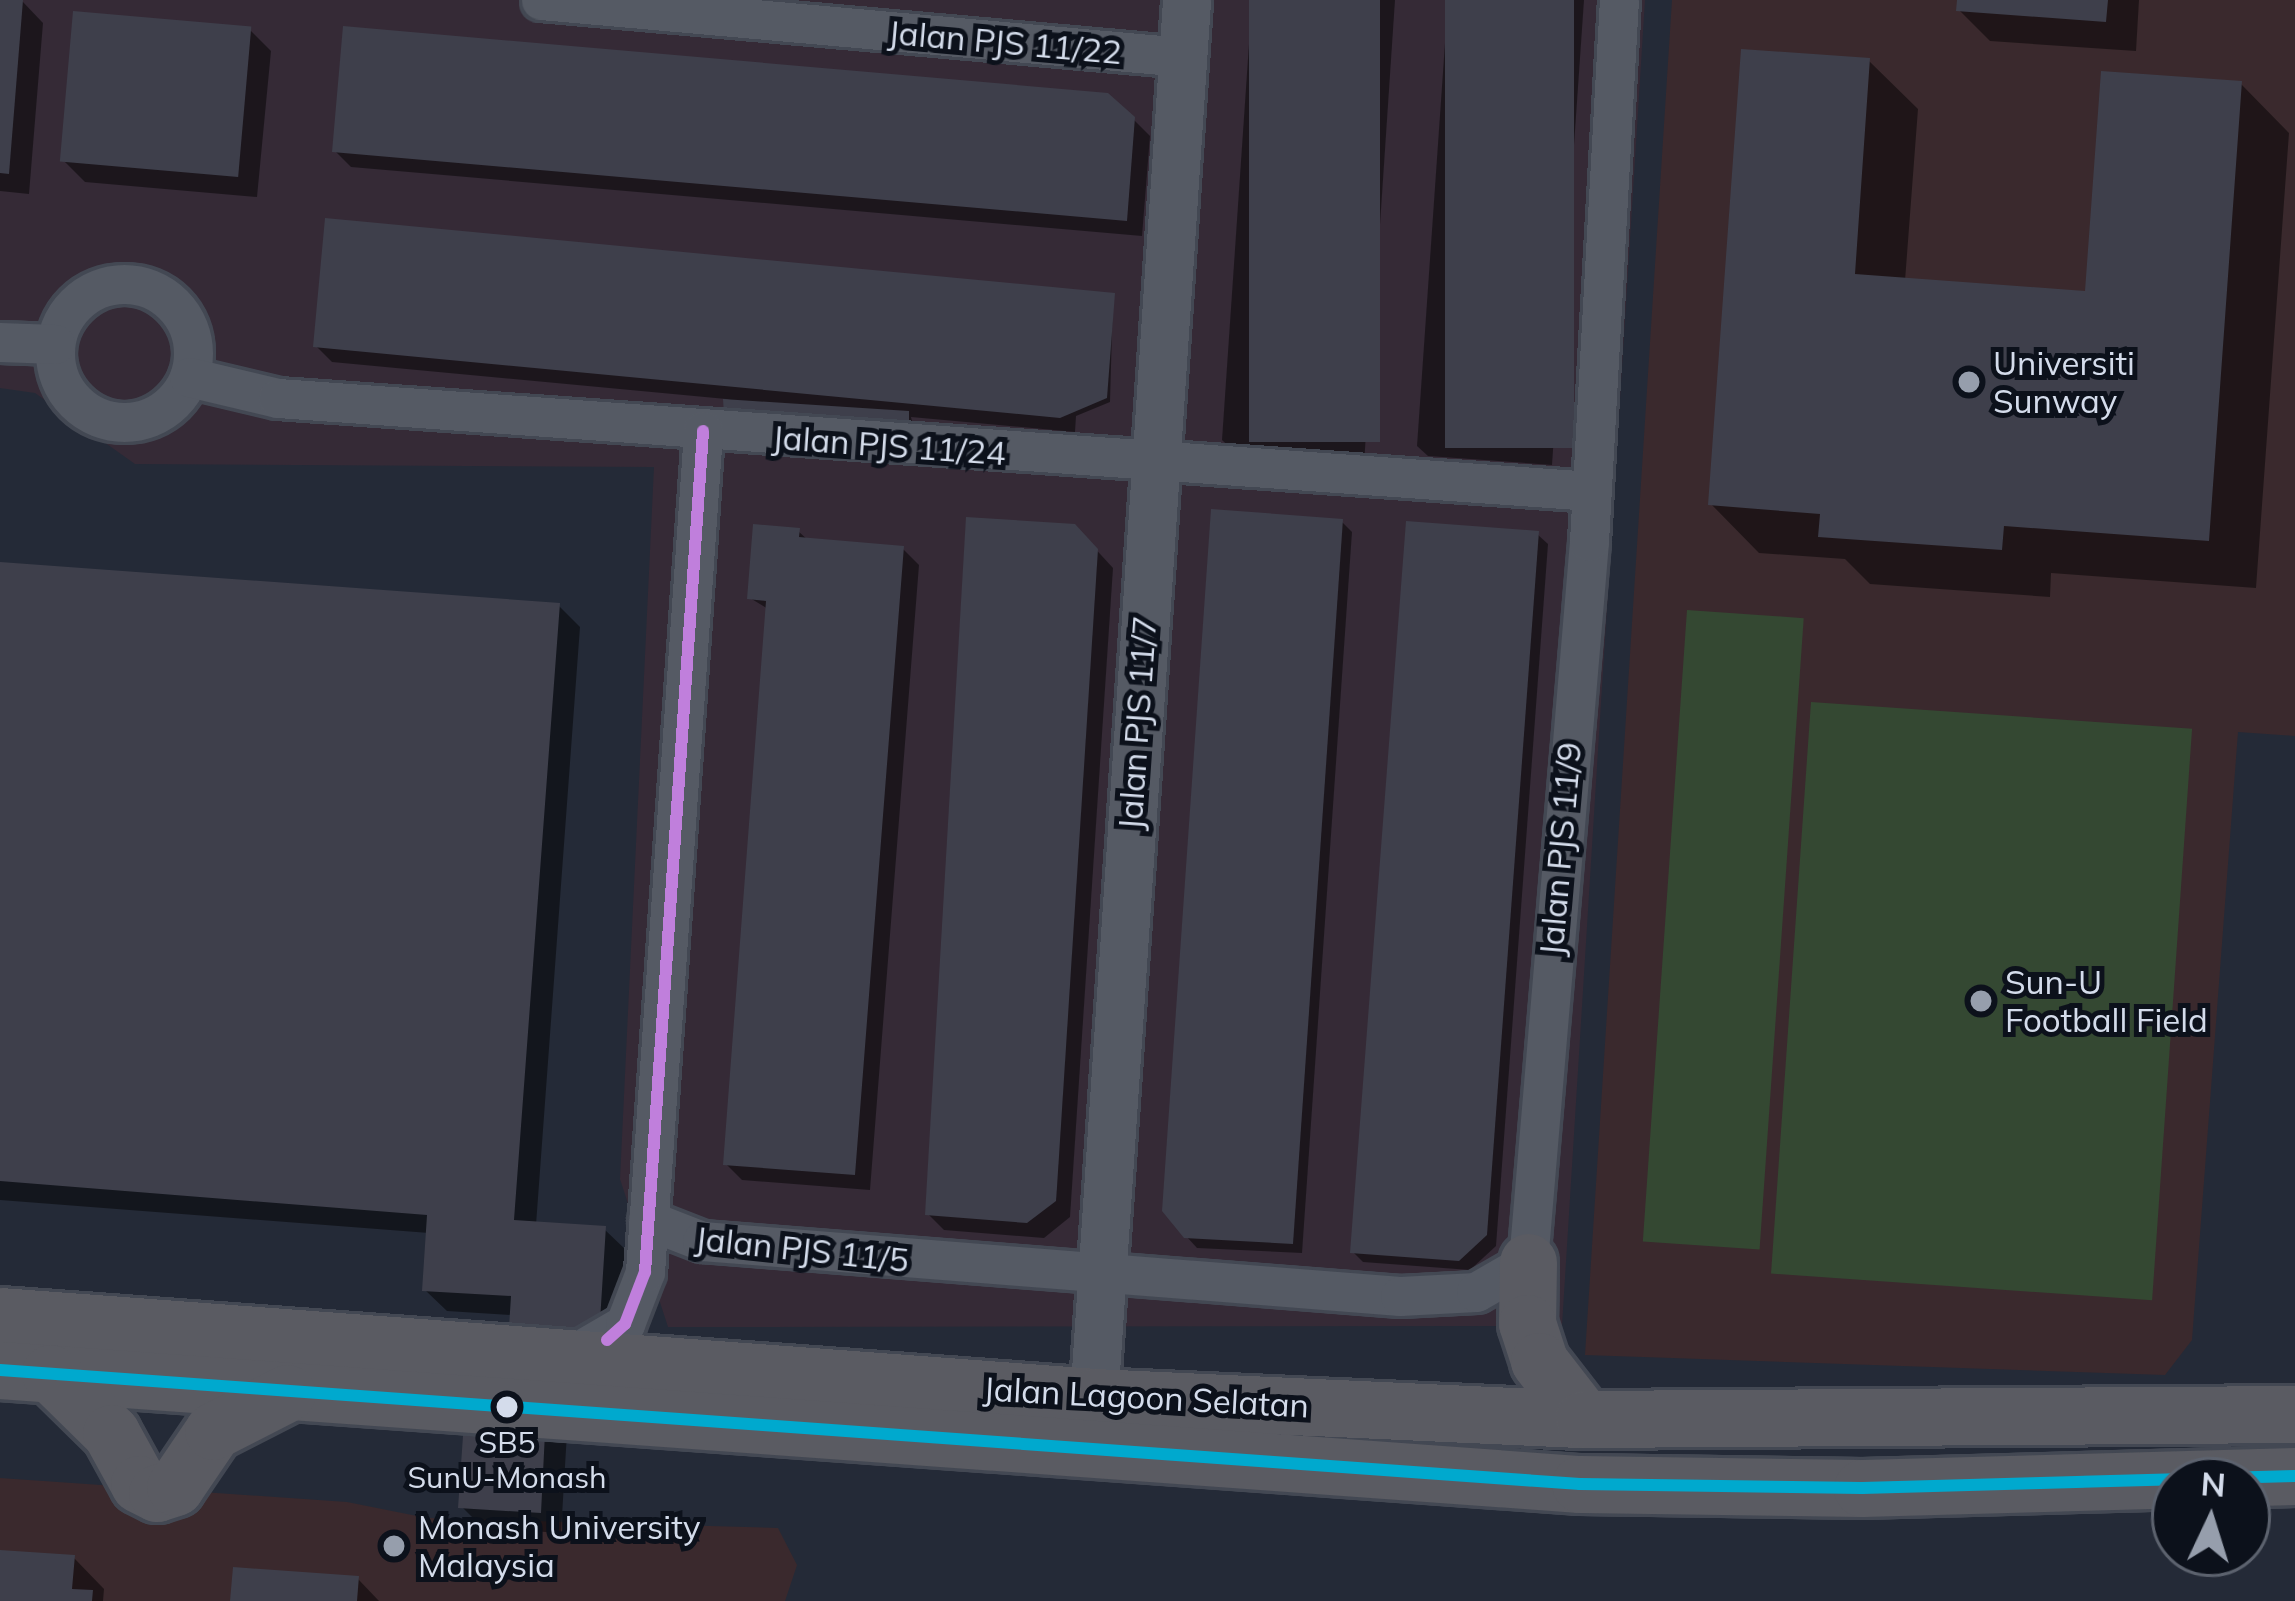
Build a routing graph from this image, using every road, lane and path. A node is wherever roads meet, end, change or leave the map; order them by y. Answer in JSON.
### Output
{"nodes":[{"id":1,"x":541,"y":0,"type":"edge"},
{"id":2,"x":1187,"y":0,"type":"edge"},
{"id":3,"x":1618,"y":0,"type":"edge"},
{"id":4,"x":1183,"y":57,"type":"junction"},
{"id":5,"x":0,"y":342,"type":"edge"},
{"id":6,"x":55,"y":344,"type":"junction"},
{"id":7,"x":189,"y":377,"type":"junction"},
{"id":8,"x":703,"y":431,"type":"junction"},
{"id":9,"x":1154,"y":464,"type":"junction"},
{"id":10,"x":1592,"y":490,"type":"junction"},
{"id":11,"x":648,"y":1220,"type":"junction"},
{"id":12,"x":1528,"y":1262,"type":"junction"},
{"id":13,"x":1102,"y":1271,"type":"junction"},
{"id":14,"x":0,"y":1316,"type":"edge"},
{"id":15,"x":568,"y":1357,"type":"junction"},
{"id":16,"x":25,"y":1372,"type":"edge"},
{"id":17,"x":291,"y":1391,"type":"junction"},
{"id":18,"x":2275,"y":1414,"type":"edge"},
{"id":19,"x":1585,"y":1419,"type":"junction"},
{"id":20,"x":1093,"y":1421,"type":"junction"},
{"id":21,"x":2275,"y":1475,"type":"edge"}],
"edges":[{"from":1,"to":4,"type":"street","name":"Jalan PJS 11/22"},
{"from":2,"to":4,"type":"street","name":"Jalan PJS 11/7"},
{"from":3,"to":10,"type":"street","name":"Jalan PJS 11/9"},
{"from":4,"to":9,"type":"street","name":"Jalan PJS 11/7"},
{"from":5,"to":6,"type":"street"},
{"from":6,"to":7,"type":"street"},
{"from":6,"to":7,"type":"street"},
{"from":7,"to":8,"type":"street","name":"Jalan PJS 11/24"},
{"from":8,"to":9,"type":"street","name":"Jalan PJS 11/24"},
{"from":8,"to":11,"type":"street","name":"Jalan PJS 11/5"},
{"from":9,"to":10,"type":"street","name":"Jalan PJS 11/24"},
{"from":9,"to":13,"type":"street","name":"Jalan PJS 11/7"},
{"from":10,"to":12,"type":"street","name":"Jalan PJS 11/9"},
{"from":11,"to":13,"type":"street","name":"Jalan PJS 11/5"},
{"from":11,"to":15,"type":"street"},
{"from":12,"to":13,"type":"street"},
{"from":12,"to":19,"type":"main road"},
{"from":13,"to":20,"type":"street","name":"Jalan PJS 11/7"},
{"from":14,"to":15,"type":"main road","name":"Jalan Lagoon Selatan"},
{"from":15,"to":20,"type":"main road","name":"Jalan Lagoon Selatan"},
{"from":16,"to":17,"type":"main road","name":"Jalan Lagoon Selatan"},
{"from":16,"to":17,"type":"main road"},
{"from":17,"to":20,"type":"main road","name":"Jalan Lagoon Selatan"},
{"from":18,"to":19,"type":"main road","name":"Jalan Lagoon Selatan"},
{"from":18,"to":21,"type":"main road"},
{"from":19,"to":20,"type":"main road","name":"Jalan Lagoon Selatan"},
{"from":20,"to":21,"type":"main road","name":"Jalan Lagoon Selatan"}]}
